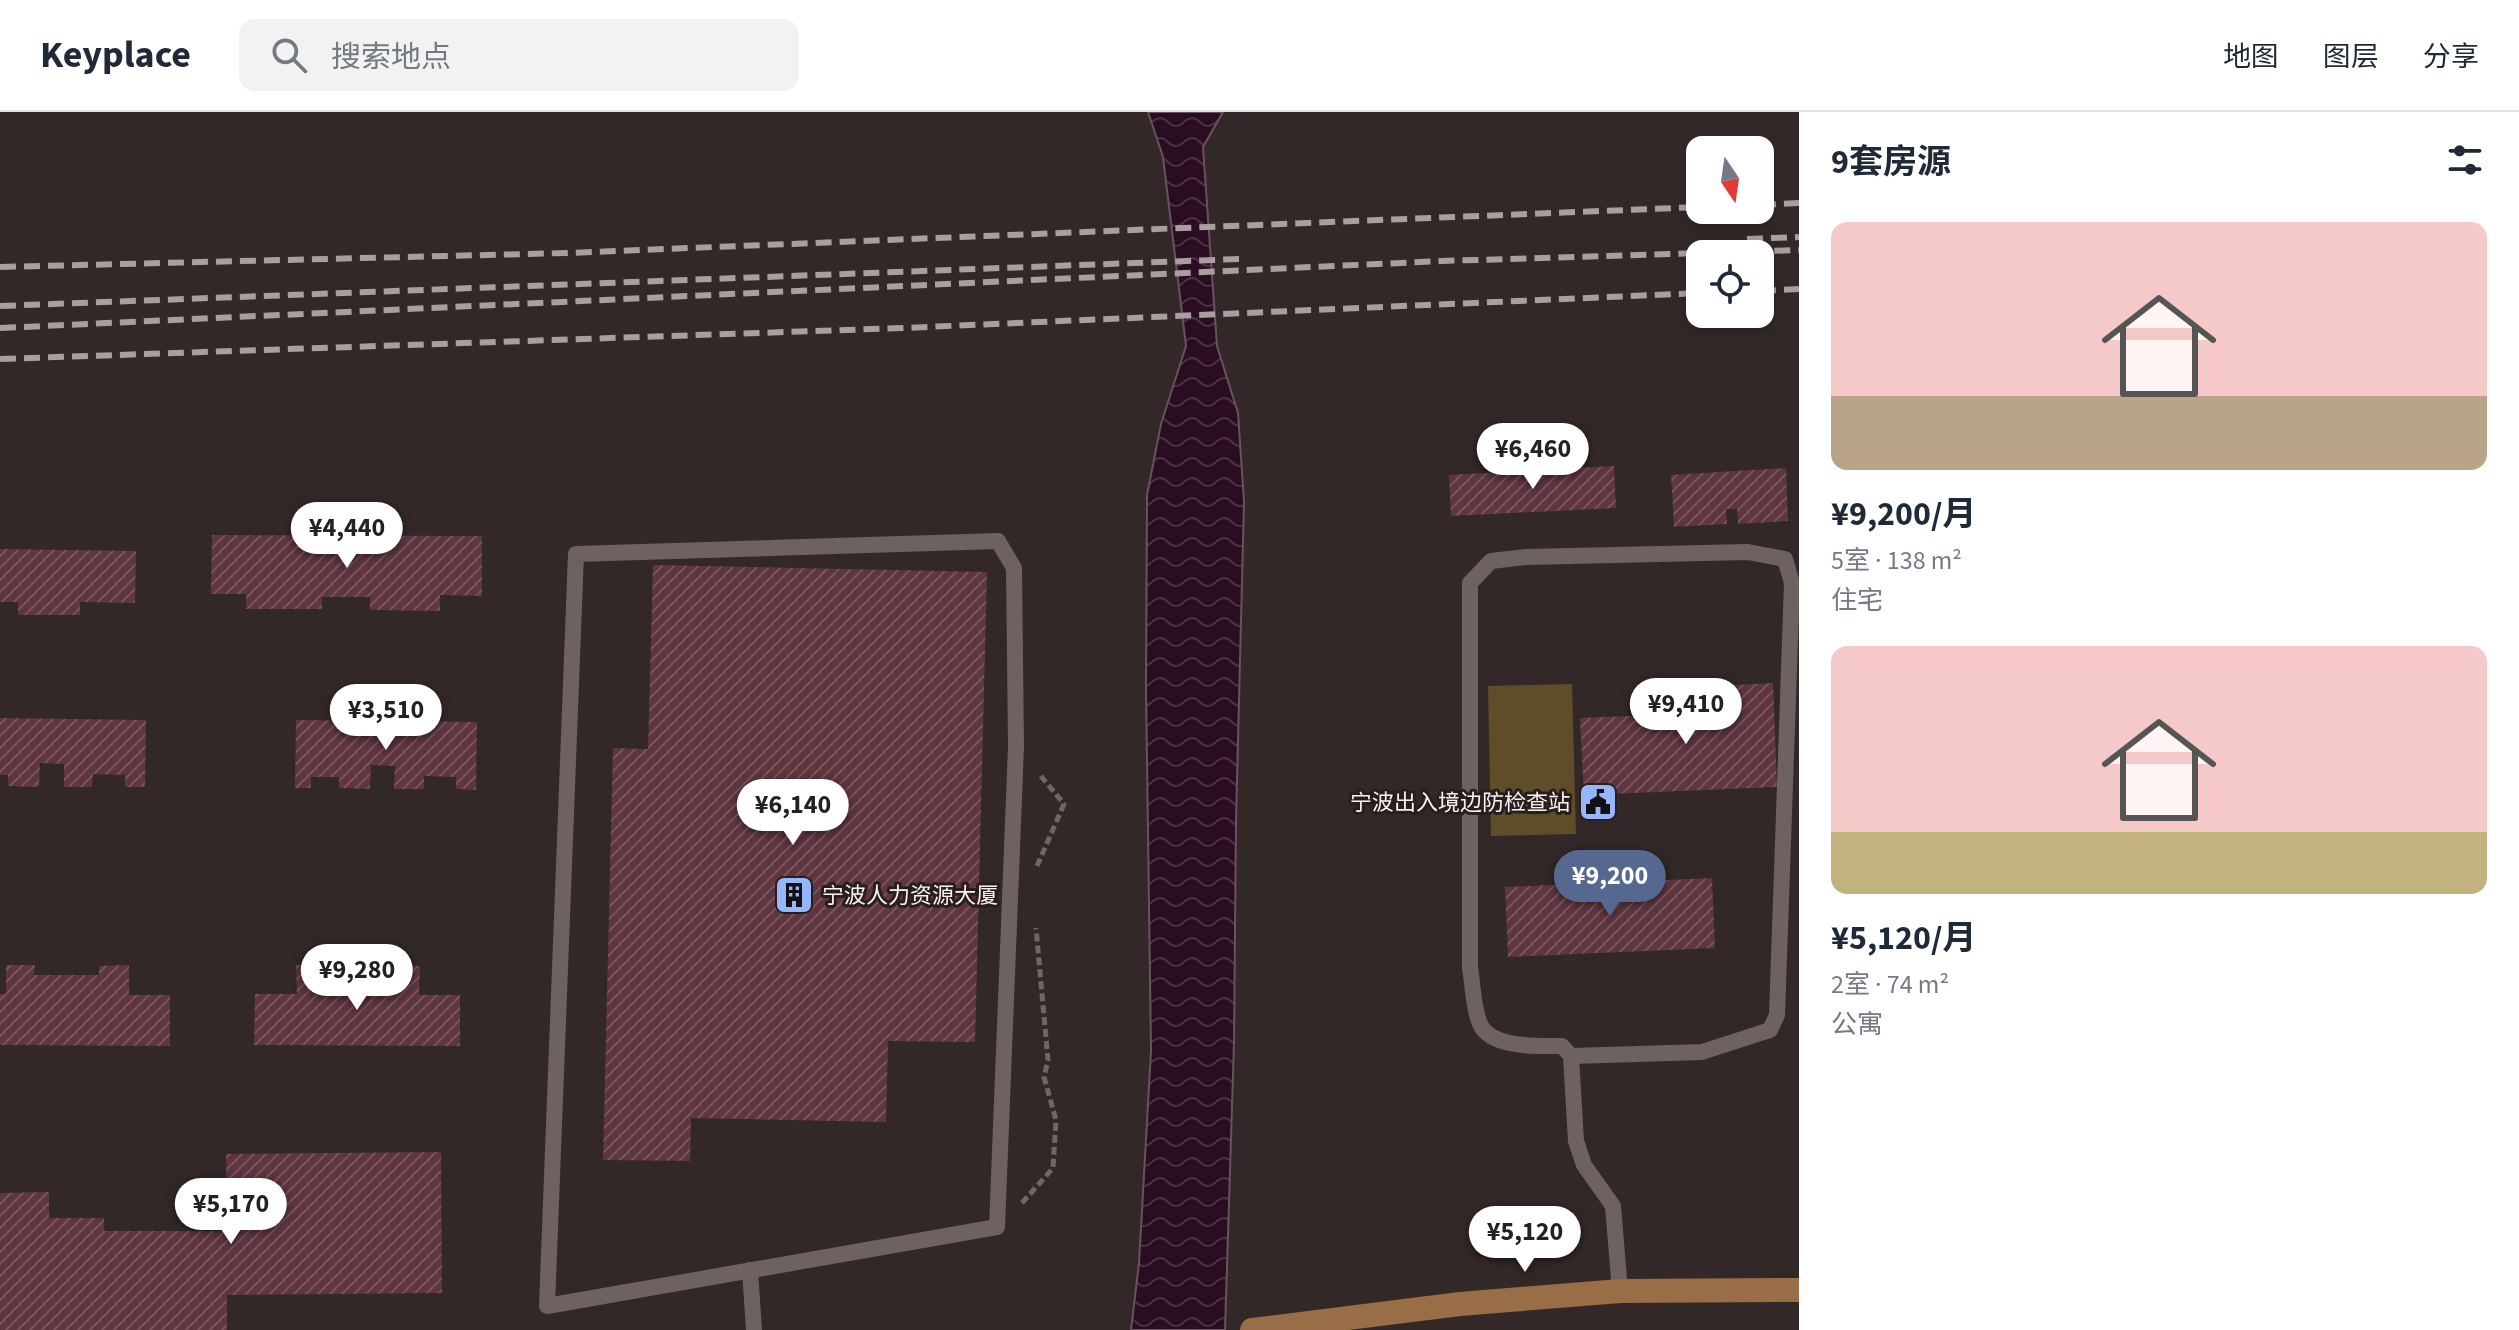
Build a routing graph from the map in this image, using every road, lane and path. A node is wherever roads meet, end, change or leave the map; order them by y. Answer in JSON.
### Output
{"nodes":[{"id":1,"x":1016,"y":747,"type":"junction"},
{"id":2,"x":1036,"y":882,"type":"dead end"},
{"id":3,"x":1034,"y":913,"type":"dead end"},
{"id":4,"x":1571,"y":1056,"type":"junction"},
{"id":5,"x":997,"y":1227,"type":"junction"},
{"id":6,"x":750,"y":1270,"type":"junction"},
{"id":7,"x":1799,"y":1290,"type":"edge"},
{"id":8,"x":1620,"y":1291,"type":"junction"},
{"id":9,"x":754,"y":1330,"type":"edge"},
{"id":10,"x":1254,"y":1330,"type":"edge"}],
"edges":[{"from":1,"to":2,"type":"path"},
{"from":1,"to":5,"type":"lane"},
{"from":1,"to":6,"type":"lane"},
{"from":3,"to":5,"type":"path"},
{"from":4,"to":4,"type":"lane"},
{"from":4,"to":8,"type":"lane"},
{"from":5,"to":6,"type":"lane"},
{"from":6,"to":9,"type":"lane"},
{"from":7,"to":8,"type":"main road"},
{"from":8,"to":10,"type":"main road"}]}
